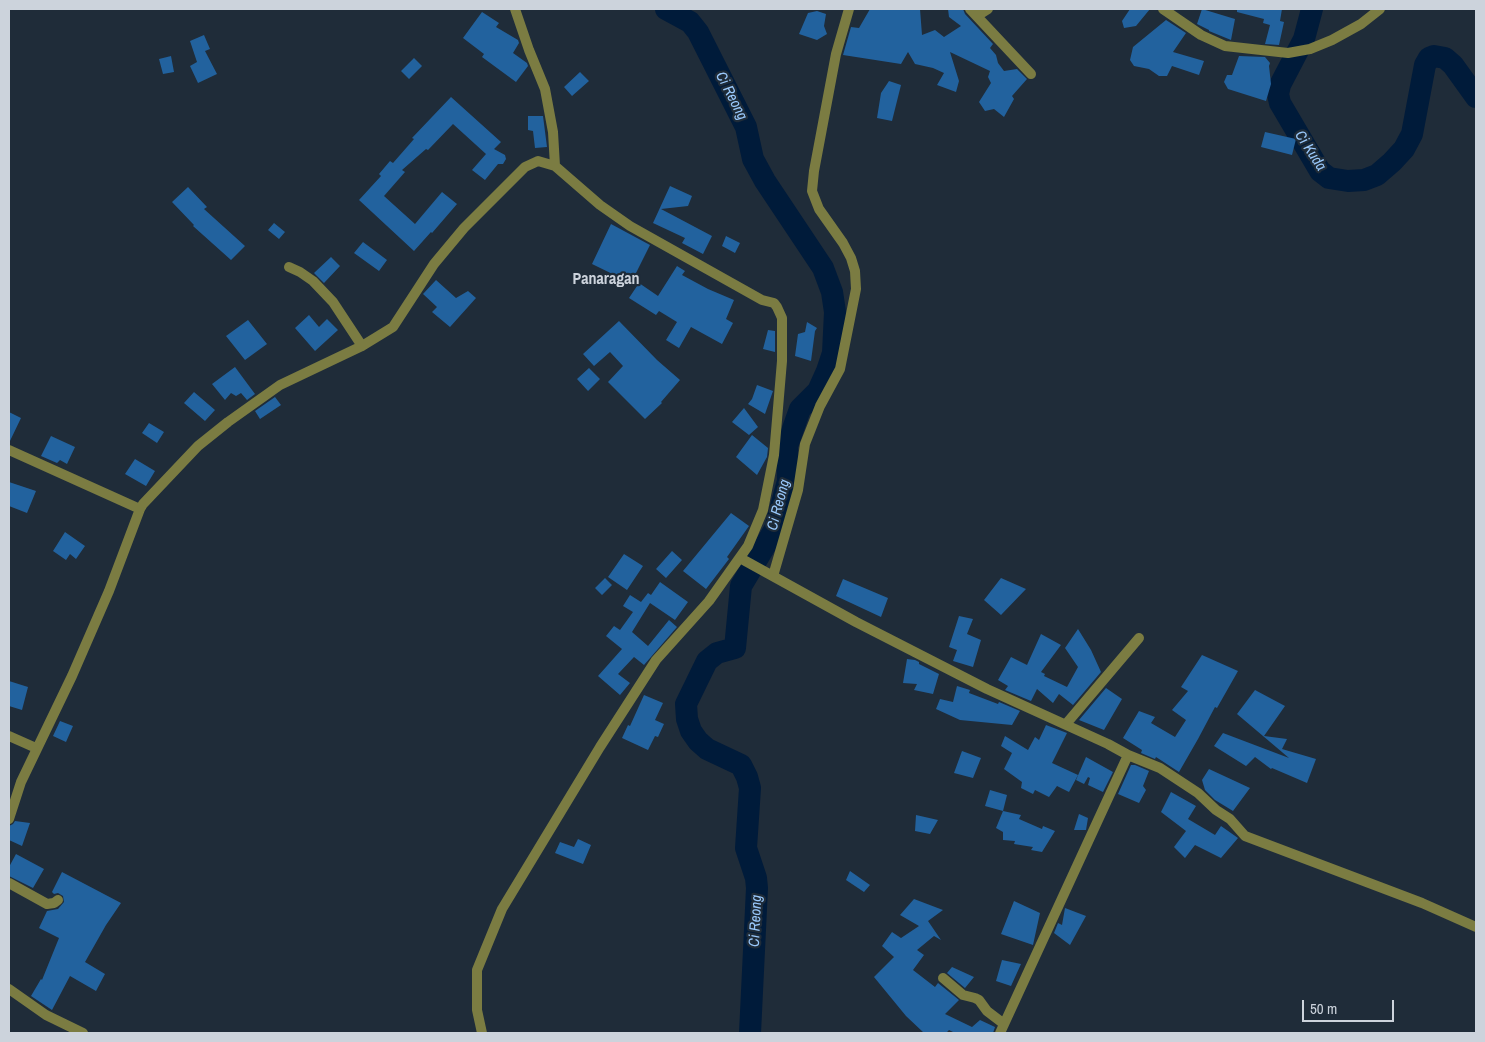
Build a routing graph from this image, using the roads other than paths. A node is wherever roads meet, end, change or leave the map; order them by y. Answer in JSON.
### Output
{"nodes":[{"id":1,"x":515,"y":9,"type":"edge"},
{"id":2,"x":849,"y":9,"type":"edge"},
{"id":3,"x":988,"y":9,"type":"edge"},
{"id":4,"x":1163,"y":9,"type":"edge"},
{"id":5,"x":1380,"y":9,"type":"edge"},
{"id":6,"x":974,"y":12,"type":"edge"},
{"id":7,"x":1031,"y":74,"type":"dead end"},
{"id":8,"x":555,"y":166,"type":"junction"},
{"id":9,"x":289,"y":268,"type":"dead end"},
{"id":10,"x":362,"y":346,"type":"junction"},
{"id":11,"x":9,"y":450,"type":"edge"},
{"id":12,"x":140,"y":509,"type":"junction"},
{"id":13,"x":745,"y":561,"type":"junction"},
{"id":14,"x":770,"y":575,"type":"junction"},
{"id":15,"x":1138,"y":638,"type":"dead end"},
{"id":16,"x":1066,"y":724,"type":"junction"},
{"id":17,"x":9,"y":736,"type":"edge"},
{"id":18,"x":36,"y":748,"type":"junction"},
{"id":19,"x":1128,"y":755,"type":"junction"},
{"id":20,"x":9,"y":819,"type":"edge"},
{"id":21,"x":9,"y":883,"type":"edge"},
{"id":22,"x":58,"y":900,"type":"dead end"},
{"id":23,"x":1476,"y":927,"type":"edge"},
{"id":24,"x":943,"y":978,"type":"dead end"},
{"id":25,"x":9,"y":989,"type":"edge"},
{"id":26,"x":1002,"y":1028,"type":"edge"},
{"id":27,"x":83,"y":1033,"type":"edge"},
{"id":28,"x":482,"y":1033,"type":"edge"}],
"edges":[{"from":1,"to":8,"type":"street"},
{"from":2,"to":14,"type":"street"},
{"from":3,"to":6,"type":"street"},
{"from":4,"to":5,"type":"street"},
{"from":6,"to":7,"type":"street"},
{"from":8,"to":10,"type":"street"},
{"from":8,"to":13,"type":"street"},
{"from":9,"to":10,"type":"street"},
{"from":10,"to":12,"type":"street"},
{"from":11,"to":12,"type":"street"},
{"from":12,"to":18,"type":"street"},
{"from":13,"to":14,"type":"street"},
{"from":13,"to":28,"type":"street"},
{"from":14,"to":16,"type":"street"},
{"from":15,"to":16,"type":"street"},
{"from":16,"to":19,"type":"street"},
{"from":17,"to":18,"type":"street"},
{"from":18,"to":20,"type":"street"},
{"from":19,"to":23,"type":"street"},
{"from":19,"to":26,"type":"street"},
{"from":21,"to":22,"type":"street"},
{"from":24,"to":26,"type":"street"},
{"from":25,"to":27,"type":"street"}]}
